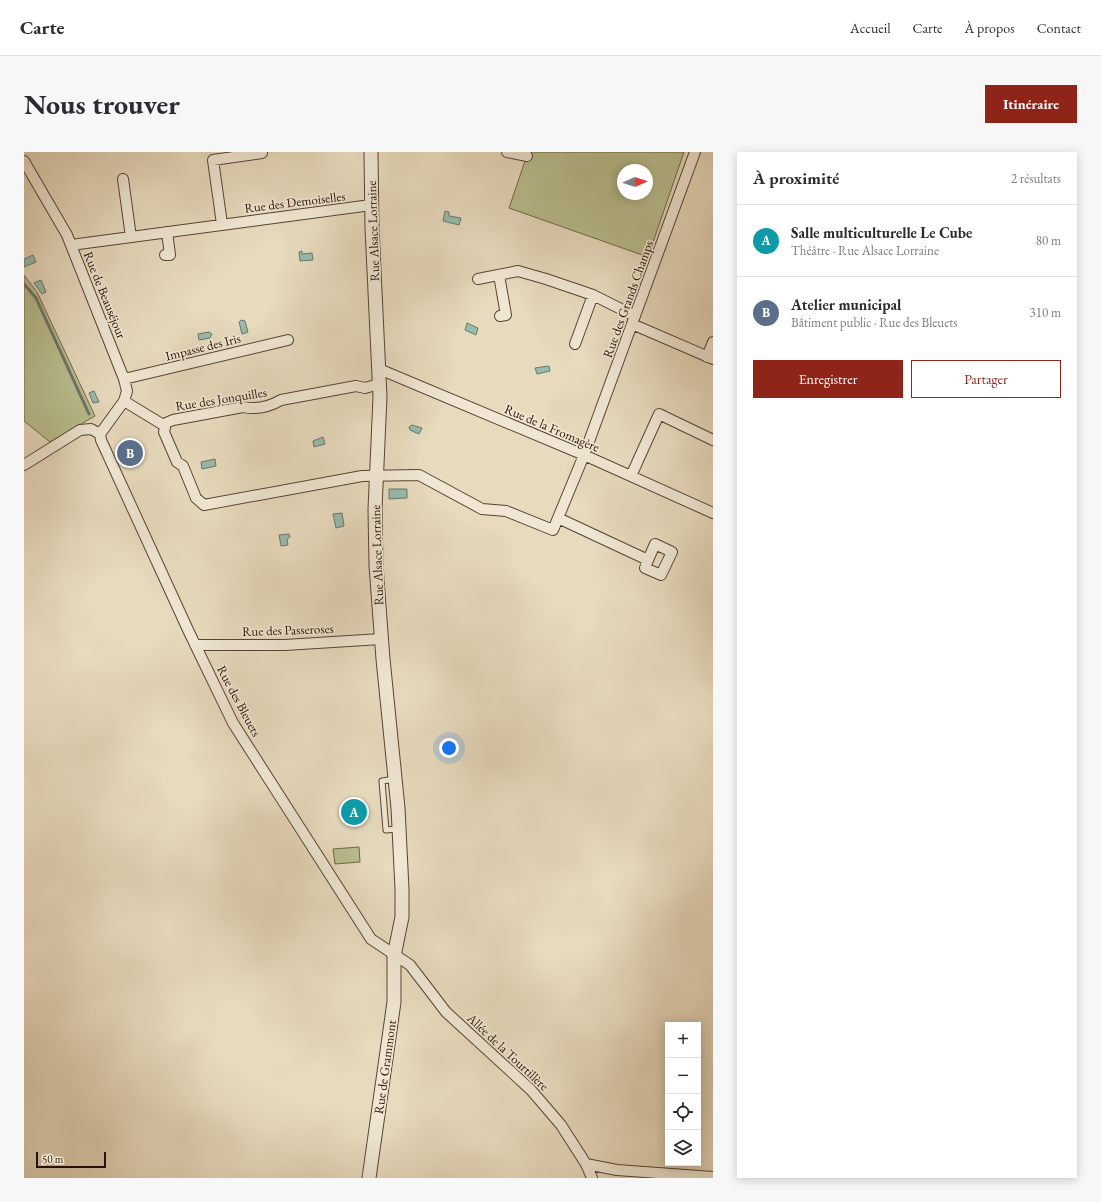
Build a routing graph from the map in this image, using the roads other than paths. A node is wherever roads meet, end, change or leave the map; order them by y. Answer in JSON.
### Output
{"nodes":[{"id":1,"x":262,"y":152,"type":"edge"},
{"id":2,"x":371,"y":152,"type":"edge"},
{"id":3,"x":507,"y":152,"type":"edge"},
{"id":4,"x":695,"y":152,"type":"edge"},
{"id":5,"x":527,"y":156,"type":"dead end"},
{"id":6,"x":24,"y":161,"type":"edge"},
{"id":7,"x":123,"y":180,"type":"dead end"},
{"id":8,"x":372,"y":205,"type":"junction"},
{"id":9,"x":222,"y":224,"type":"junction"},
{"id":10,"x":167,"y":232,"type":"junction"},
{"id":11,"x":131,"y":237,"type":"junction"},
{"id":12,"x":71,"y":245,"type":"junction"},
{"id":13,"x":165,"y":256,"type":"dead end"},
{"id":14,"x":499,"y":275,"type":"junction"},
{"id":15,"x":478,"y":279,"type":"dead end"},
{"id":16,"x":593,"y":296,"type":"junction"},
{"id":17,"x":500,"y":316,"type":"dead end"},
{"id":18,"x":634,"y":320,"type":"junction"},
{"id":19,"x":288,"y":340,"type":"dead end"},
{"id":20,"x":713,"y":342,"type":"edge"},
{"id":21,"x":575,"y":344,"type":"dead end"},
{"id":22,"x":710,"y":358,"type":"edge"},
{"id":23,"x":379,"y":369,"type":"junction"},
{"id":24,"x":124,"y":379,"type":"junction"},
{"id":25,"x":379,"y":384,"type":"junction"},
{"id":26,"x":124,"y":401,"type":"junction"},
{"id":27,"x":165,"y":426,"type":"junction"},
{"id":28,"x":100,"y":434,"type":"junction"},
{"id":29,"x":713,"y":440,"type":"edge"},
{"id":30,"x":584,"y":455,"type":"junction"},
{"id":31,"x":24,"y":465,"type":"edge"},
{"id":32,"x":377,"y":476,"type":"junction"},
{"id":33,"x":631,"y":476,"type":"junction"},
{"id":34,"x":713,"y":513,"type":"edge"},
{"id":35,"x":558,"y":518,"type":"junction"},
{"id":36,"x":648,"y":560,"type":"dead end"},
{"id":37,"x":381,"y":639,"type":"junction"},
{"id":38,"x":195,"y":644,"type":"junction"},
{"id":39,"x":394,"y":956,"type":"junction"},
{"id":40,"x":586,"y":1164,"type":"junction"},
{"id":41,"x":713,"y":1177,"type":"edge"},
{"id":42,"x":369,"y":1178,"type":"edge"},
{"id":43,"x":592,"y":1178,"type":"edge"}],
"edges":[{"from":1,"to":9,"type":"street"},
{"from":2,"to":8,"type":"street","name":"Rue Alsace Lorraine"},
{"from":3,"to":5,"type":"street"},
{"from":4,"to":18,"type":"street","name":"Rue des Grands Champs"},
{"from":6,"to":12,"type":"street","name":"Rue de Beauséjour"},
{"from":7,"to":11,"type":"street"},
{"from":8,"to":9,"type":"street","name":"Rue des Demoiselles"},
{"from":8,"to":23,"type":"street","name":"Rue Alsace Lorraine"},
{"from":9,"to":10,"type":"street","name":"Rue des Demoiselles"},
{"from":10,"to":11,"type":"street","name":"Rue des Demoiselles"},
{"from":10,"to":13,"type":"street"},
{"from":11,"to":12,"type":"street","name":"Rue des Demoiselles"},
{"from":12,"to":24,"type":"street","name":"Rue de Beauséjour"},
{"from":14,"to":15,"type":"street"},
{"from":14,"to":16,"type":"street"},
{"from":14,"to":17,"type":"street"},
{"from":16,"to":18,"type":"street"},
{"from":16,"to":21,"type":"street"},
{"from":18,"to":22,"type":"street"},
{"from":18,"to":30,"type":"street","name":"Rue des Grands Champs"},
{"from":19,"to":24,"type":"street","name":"Impasse des Iris"},
{"from":20,"to":22,"type":"street"},
{"from":23,"to":25,"type":"street","name":"Rue Alsace Lorraine"},
{"from":23,"to":30,"type":"street","name":"Rue de la Fromagère"},
{"from":24,"to":26,"type":"street","name":"Rue de Beauséjour"},
{"from":25,"to":27,"type":"street","name":"Rue des Jonquilles"},
{"from":25,"to":32,"type":"street","name":"Rue Alsace Lorraine"},
{"from":26,"to":27,"type":"street"},
{"from":26,"to":28,"type":"street"},
{"from":27,"to":32,"type":"street","name":"Rue des Jonquilles"},
{"from":28,"to":31,"type":"street"},
{"from":28,"to":38,"type":"street","name":"Rue des Bleuets"},
{"from":29,"to":33,"type":"street"},
{"from":30,"to":33,"type":"street","name":"Rue de la Fromagère"},
{"from":30,"to":35,"type":"street","name":"Rue des Grands Champs"},
{"from":32,"to":35,"type":"street","name":"Rue des Jonquilles"},
{"from":32,"to":37,"type":"street","name":"Rue Alsace Lorraine"},
{"from":33,"to":34,"type":"street","name":"Rue de la Fromagère"},
{"from":35,"to":36,"type":"street"},
{"from":37,"to":38,"type":"street","name":"Rue des Passeroses"},
{"from":37,"to":39,"type":"street","name":"Rue Alsace Lorraine"},
{"from":38,"to":39,"type":"street","name":"Rue des Bleuets"},
{"from":39,"to":40,"type":"street","name":"Allée de la Tourtillère"},
{"from":39,"to":42,"type":"street","name":"Rue de Grammont"},
{"from":40,"to":41,"type":"street"},
{"from":40,"to":43,"type":"street","name":"Allée de la Tourtillère"}]}
